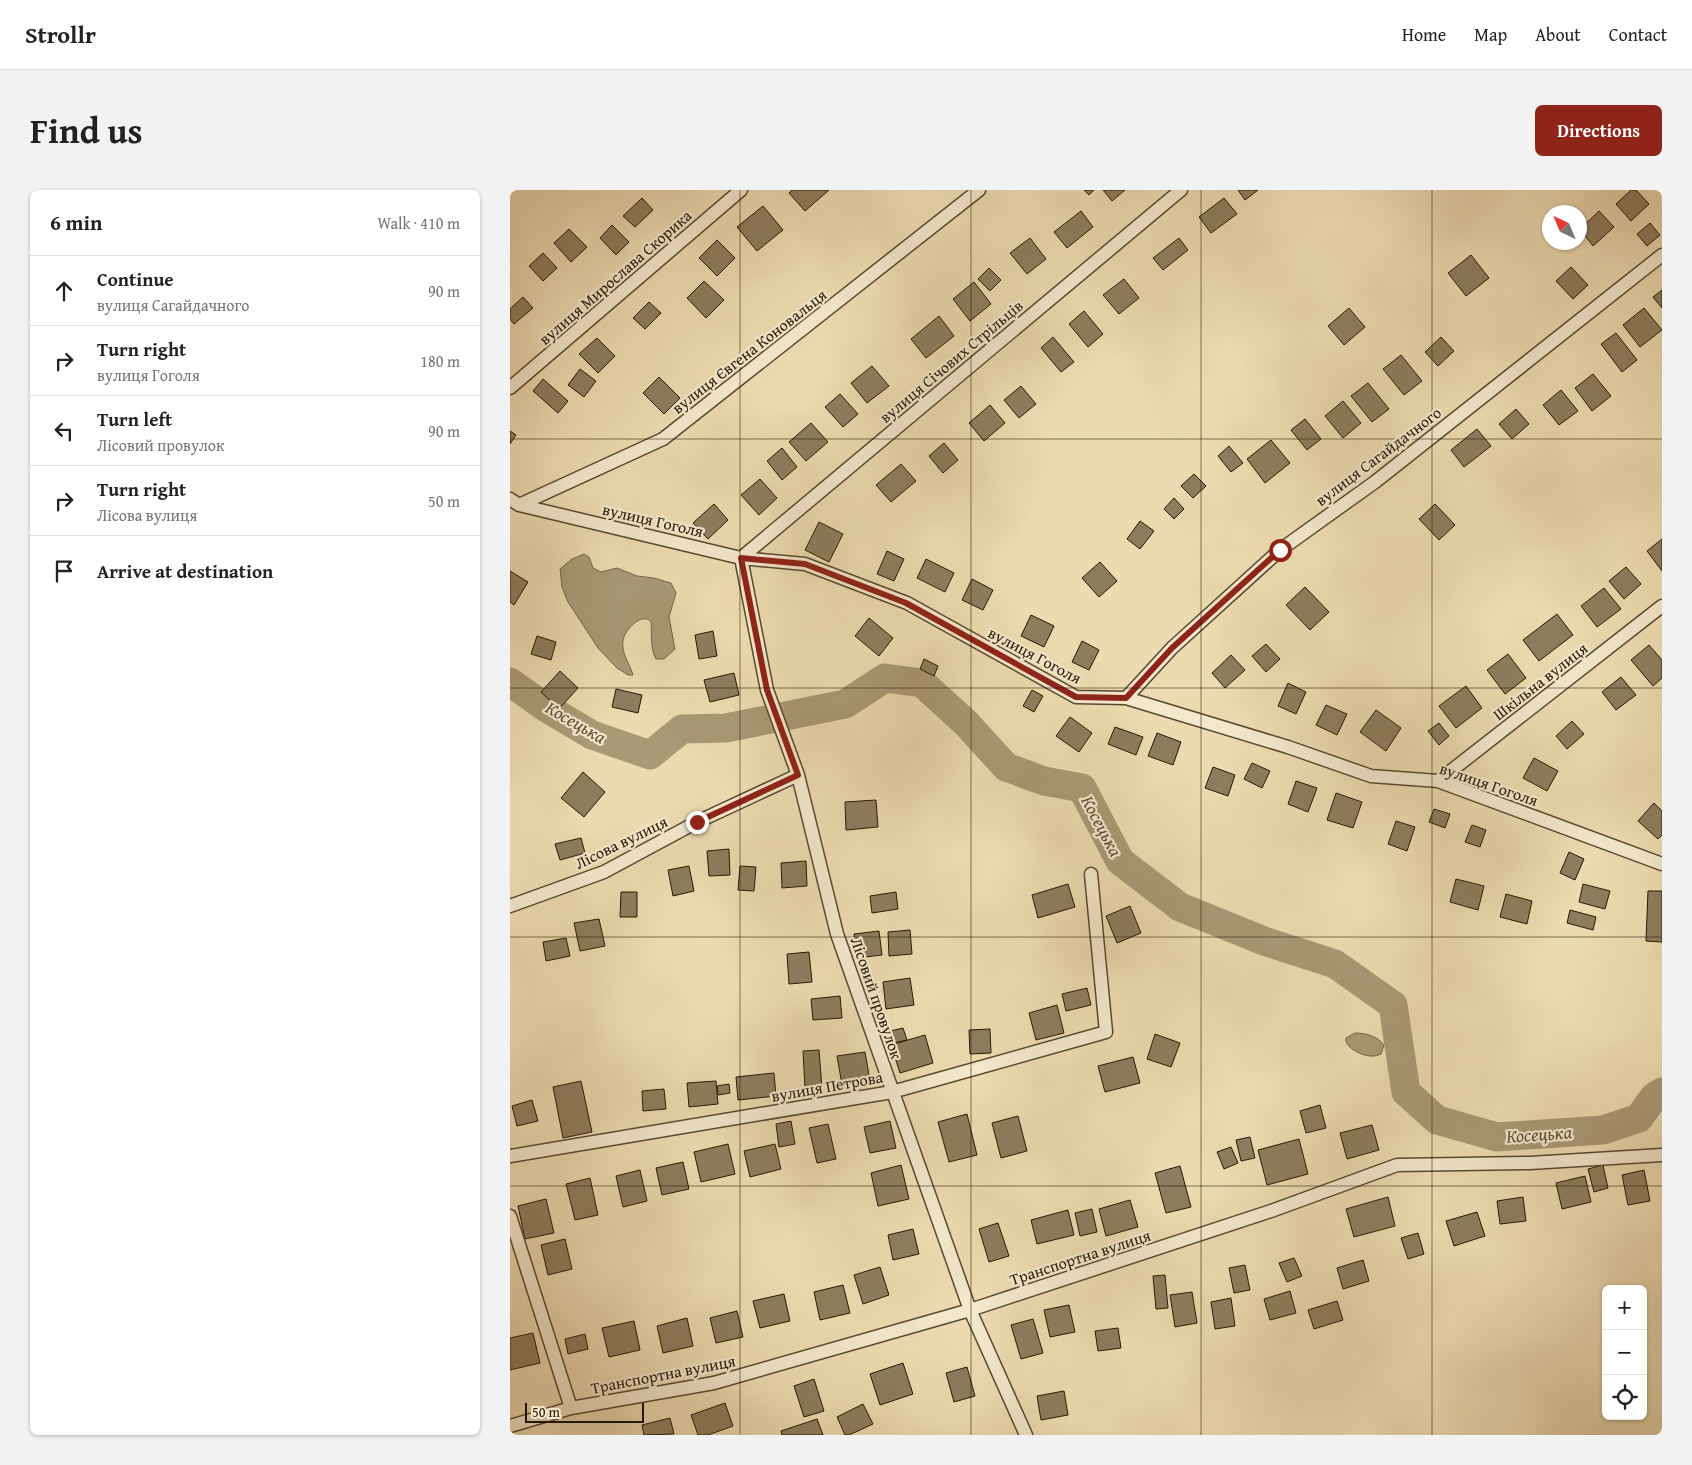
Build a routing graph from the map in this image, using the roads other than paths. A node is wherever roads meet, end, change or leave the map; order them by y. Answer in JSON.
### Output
{"nodes":[{"id":1,"x":742,"y":190,"type":"edge"},
{"id":2,"x":979,"y":190,"type":"edge"},
{"id":3,"x":1182,"y":190,"type":"edge"},
{"id":4,"x":1662,"y":255,"type":"edge"},
{"id":5,"x":510,"y":388,"type":"edge"},
{"id":6,"x":514,"y":502,"type":"edge"},
{"id":7,"x":741,"y":558,"type":"junction"},
{"id":8,"x":1662,"y":606,"type":"edge"},
{"id":9,"x":1126,"y":698,"type":"junction"},
{"id":10,"x":798,"y":775,"type":"junction"},
{"id":11,"x":1438,"y":781,"type":"junction"},
{"id":12,"x":1662,"y":864,"type":"edge"},
{"id":13,"x":1091,"y":874,"type":"dead end"},
{"id":14,"x":510,"y":906,"type":"edge"},
{"id":15,"x":892,"y":1092,"type":"junction"},
{"id":16,"x":1662,"y":1155,"type":"edge"},
{"id":17,"x":510,"y":1156,"type":"edge"},
{"id":18,"x":510,"y":1216,"type":"edge"},
{"id":19,"x":970,"y":1310,"type":"junction"},
{"id":20,"x":572,"y":1408,"type":"junction"},
{"id":21,"x":510,"y":1426,"type":"edge"},
{"id":22,"x":1026,"y":1435,"type":"edge"}],
"edges":[{"from":1,"to":5,"type":"street","name":"вулиця Мирослава Скорика"},
{"from":2,"to":6,"type":"street","name":"вулиця Євгена Коновальця"},
{"from":3,"to":7,"type":"street","name":"вулиця Січових Стрільців"},
{"from":4,"to":9,"type":"street","name":"вулиця Сагайдачного"},
{"from":6,"to":7,"type":"street","name":"вулиця Гоголя"},
{"from":7,"to":9,"type":"street","name":"вулиця Гоголя"},
{"from":7,"to":10,"type":"street","name":"Лісовий провулок"},
{"from":8,"to":11,"type":"street","name":"Шкільна вулиця"},
{"from":9,"to":11,"type":"street","name":"вулиця Гоголя"},
{"from":10,"to":14,"type":"street","name":"Лісова вулиця"},
{"from":10,"to":15,"type":"street","name":"Лісовий провулок"},
{"from":11,"to":12,"type":"street","name":"вулиця Гоголя"},
{"from":13,"to":15,"type":"street","name":"вулиця Петрова"},
{"from":15,"to":17,"type":"street","name":"вулиця Петрова"},
{"from":15,"to":19,"type":"street","name":"Лісовий провулок"},
{"from":16,"to":19,"type":"street","name":"Транспортна вулиця"},
{"from":18,"to":20,"type":"street"},
{"from":19,"to":20,"type":"street","name":"Транспортна вулиця"},
{"from":19,"to":22,"type":"street","name":"Лісовий провулок"},
{"from":20,"to":21,"type":"street","name":"Транспортна вулиця"}]}
